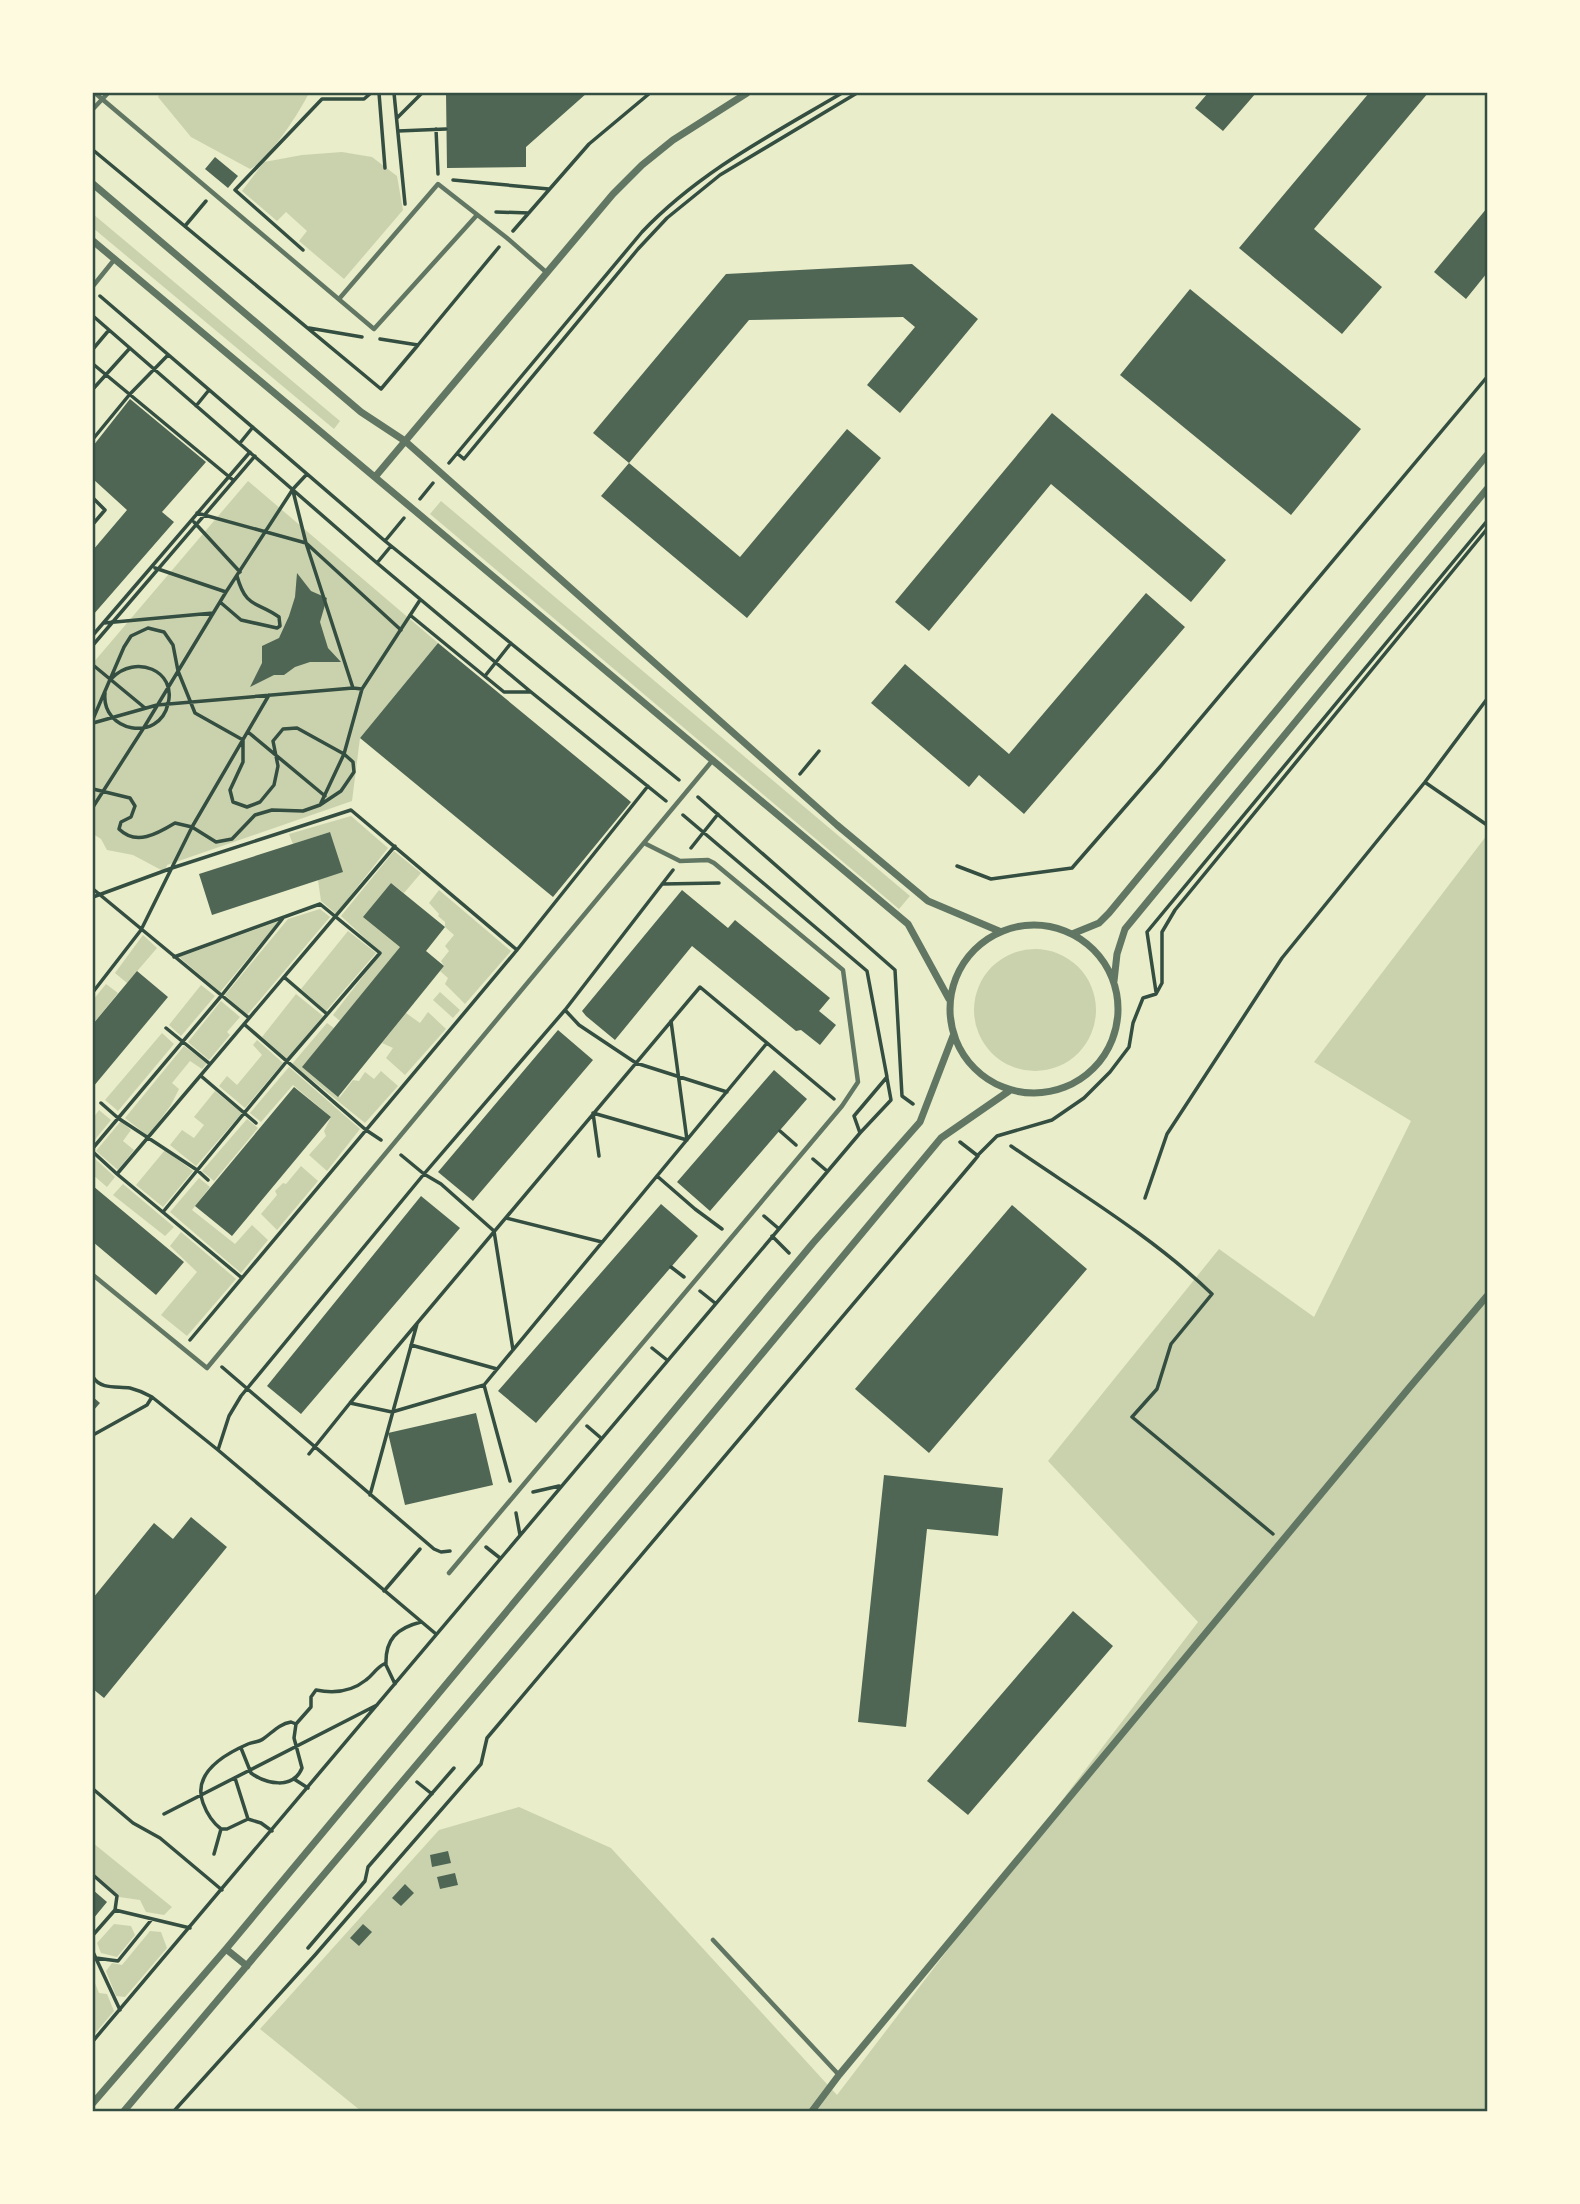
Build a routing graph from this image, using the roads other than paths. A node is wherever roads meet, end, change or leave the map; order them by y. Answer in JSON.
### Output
{"nodes":[{"id":1,"x":94,"y":93,"type":"edge"},
{"id":2,"x":108,"y":93,"type":"edge"},
{"id":3,"x":747,"y":93,"type":"edge"},
{"id":4,"x":102,"y":99,"type":"junction"},
{"id":5,"x":93,"y":109,"type":"edge"},
{"id":6,"x":93,"y":184,"type":"edge"},
{"id":7,"x":477,"y":215,"type":"junction"},
{"id":8,"x":93,"y":240,"type":"edge"},
{"id":9,"x":115,"y":259,"type":"junction"},
{"id":10,"x":546,"y":272,"type":"junction"},
{"id":11,"x":93,"y":288,"type":"edge"},
{"id":12,"x":340,"y":299,"type":"junction"},
{"id":13,"x":405,"y":441,"type":"junction"},
{"id":14,"x":1487,"y":455,"type":"edge"},
{"id":15,"x":375,"y":477,"type":"junction"},
{"id":16,"x":1487,"y":489,"type":"edge"},
{"id":17,"x":713,"y":760,"type":"junction"},
{"id":18,"x":644,"y":842,"type":"junction"},
{"id":19,"x":999,"y":931,"type":"junction"},
{"id":20,"x":1072,"y":934,"type":"junction"},
{"id":21,"x":1114,"y":981,"type":"junction"},
{"id":22,"x":949,"y":999,"type":"junction"},
{"id":23,"x":953,"y":1036,"type":"junction"},
{"id":24,"x":1009,"y":1091,"type":"junction"},
{"id":25,"x":93,"y":1275,"type":"edge"},
{"id":26,"x":1487,"y":1296,"type":"edge"},
{"id":27,"x":449,"y":1573,"type":"dead end"},
{"id":28,"x":713,"y":1940,"type":"dead end"},
{"id":29,"x":226,"y":1949,"type":"junction"},
{"id":30,"x":247,"y":1966,"type":"junction"},
{"id":31,"x":839,"y":2075,"type":"junction"},
{"id":32,"x":93,"y":2103,"type":"edge"},
{"id":33,"x":124,"y":2111,"type":"edge"},
{"id":34,"x":812,"y":2111,"type":"edge"}],
"edges":[{"from":1,"to":4,"type":"lane"},
{"from":2,"to":4,"type":"lane"},
{"from":3,"to":10,"type":"street"},
{"from":4,"to":5,"type":"lane"},
{"from":4,"to":12,"type":"lane"},
{"from":6,"to":13,"type":"street"},
{"from":7,"to":10,"type":"lane"},
{"from":7,"to":12,"type":"lane"},
{"from":7,"to":12,"type":"lane"},
{"from":8,"to":9,"type":"street"},
{"from":9,"to":11,"type":"lane"},
{"from":9,"to":15,"type":"street"},
{"from":10,"to":13,"type":"street"},
{"from":13,"to":15,"type":"street"},
{"from":13,"to":19,"type":"street"},
{"from":14,"to":20,"type":"street"},
{"from":15,"to":17,"type":"street"},
{"from":16,"to":21,"type":"street"},
{"from":17,"to":18,"type":"lane"},
{"from":17,"to":22,"type":"street"},
{"from":18,"to":25,"type":"lane"},
{"from":18,"to":27,"type":"lane"},
{"from":19,"to":20,"type":"street"},
{"from":19,"to":22,"type":"street"},
{"from":20,"to":21,"type":"street"},
{"from":21,"to":24,"type":"street"},
{"from":22,"to":23,"type":"street"},
{"from":23,"to":24,"type":"street"},
{"from":23,"to":29,"type":"street"},
{"from":24,"to":30,"type":"street"},
{"from":26,"to":31,"type":"street"},
{"from":28,"to":31,"type":"lane"},
{"from":29,"to":30,"type":"street"},
{"from":29,"to":32,"type":"street"},
{"from":30,"to":33,"type":"street"},
{"from":31,"to":34,"type":"street"}]}
